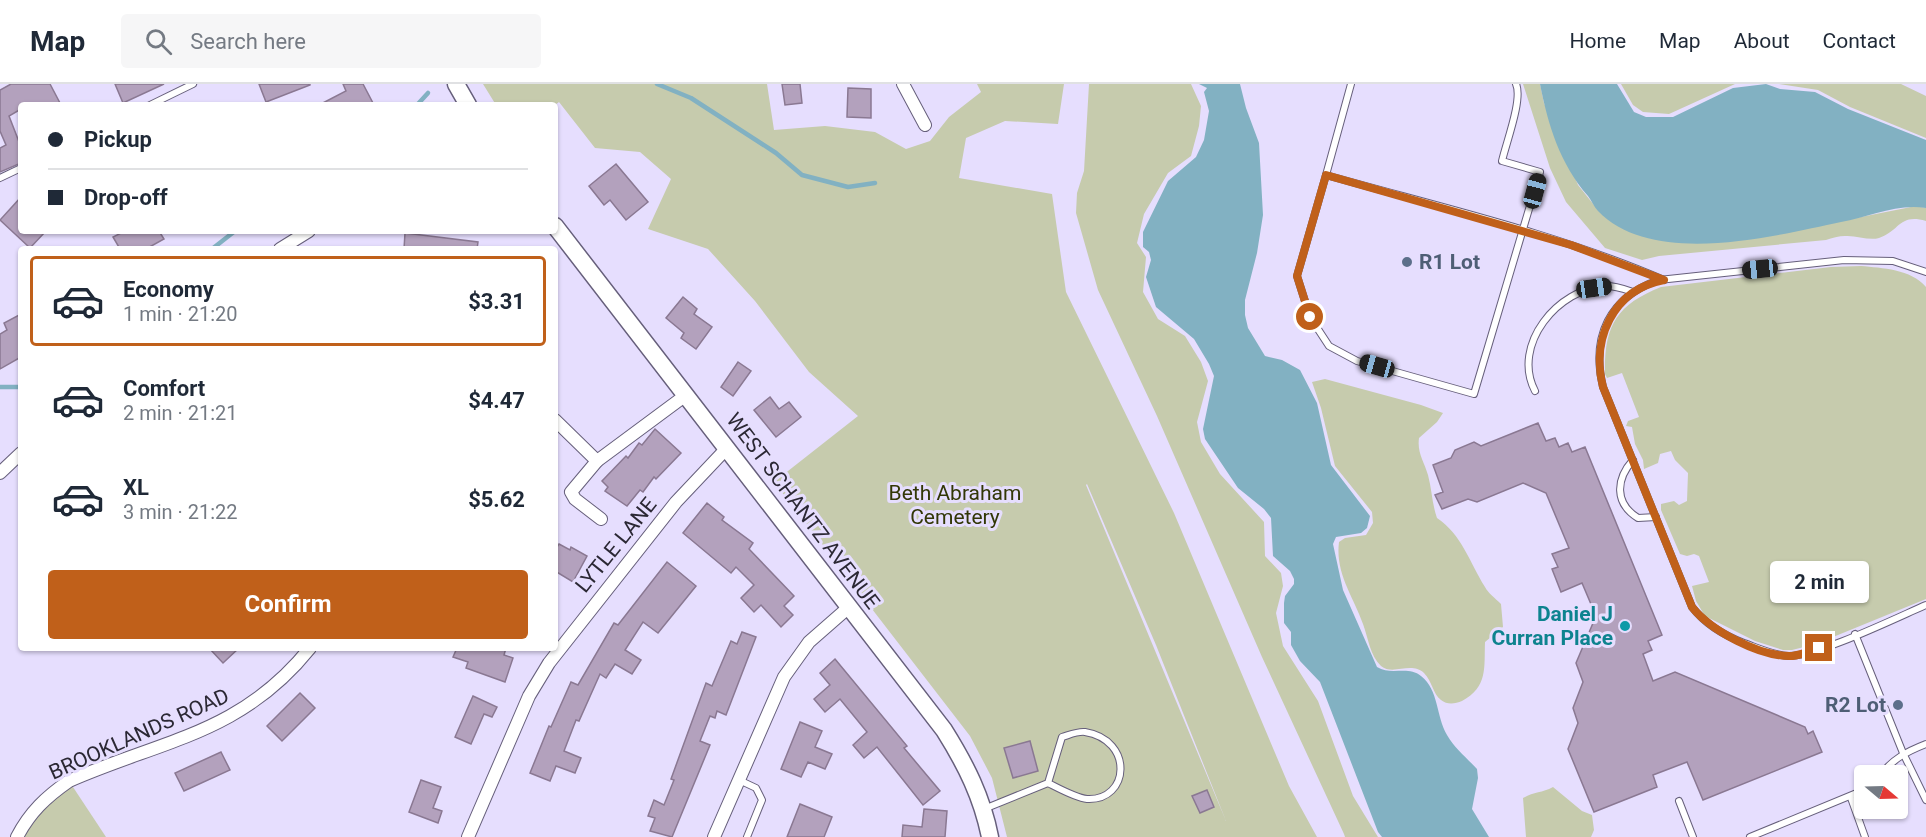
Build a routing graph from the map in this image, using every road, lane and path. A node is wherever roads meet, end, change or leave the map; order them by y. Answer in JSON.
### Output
{"nodes":[{"id":1,"x":193,"y":84,"type":"edge"},
{"id":2,"x":456,"y":84,"type":"edge"},
{"id":3,"x":903,"y":84,"type":"edge"},
{"id":4,"x":1351,"y":84,"type":"edge"},
{"id":5,"x":1516,"y":84,"type":"edge"},
{"id":6,"x":156,"y":102,"type":"edge"},
{"id":7,"x":466,"y":102,"type":"edge"},
{"id":8,"x":925,"y":125,"type":"dead end"},
{"id":9,"x":18,"y":169,"type":"edge"},
{"id":10,"x":1326,"y":175,"type":"junction"},
{"id":11,"x":0,"y":178,"type":"edge"},
{"id":12,"x":558,"y":230,"type":"edge"},
{"id":13,"x":1524,"y":231,"type":"junction"},
{"id":14,"x":304,"y":234,"type":"edge"},
{"id":15,"x":285,"y":246,"type":"edge"},
{"id":16,"x":1926,"y":272,"type":"edge"},
{"id":17,"x":1664,"y":280,"type":"junction"},
{"id":18,"x":1633,"y":292,"type":"junction"},
{"id":19,"x":1535,"y":391,"type":"dead end"},
{"id":20,"x":686,"y":395,"type":"junction"},
{"id":21,"x":558,"y":423,"type":"edge"},
{"id":22,"x":726,"y":448,"type":"junction"},
{"id":23,"x":18,"y":456,"type":"edge"},
{"id":24,"x":1633,"y":460,"type":"junction"},
{"id":25,"x":597,"y":461,"type":"junction"},
{"id":26,"x":0,"y":473,"type":"edge"},
{"id":27,"x":1656,"y":517,"type":"junction"},
{"id":28,"x":601,"y":519,"type":"dead end"},
{"id":29,"x":1926,"y":605,"type":"edge"},
{"id":30,"x":849,"y":608,"type":"junction"},
{"id":31,"x":1855,"y":634,"type":"junction"},
{"id":32,"x":308,"y":651,"type":"edge"},
{"id":33,"x":1926,"y":744,"type":"edge"},
{"id":34,"x":1903,"y":753,"type":"junction"},
{"id":35,"x":1888,"y":765,"type":"edge"},
{"id":36,"x":739,"y":780,"type":"junction"},
{"id":37,"x":1048,"y":783,"type":"junction"},
{"id":38,"x":1854,"y":796,"type":"edge"},
{"id":39,"x":1851,"y":798,"type":"junction"},
{"id":40,"x":1926,"y":800,"type":"edge"},
{"id":41,"x":1679,"y":801,"type":"dead end"},
{"id":42,"x":984,"y":809,"type":"junction"},
{"id":43,"x":17,"y":837,"type":"edge"},
{"id":44,"x":468,"y":837,"type":"edge"},
{"id":45,"x":714,"y":837,"type":"edge"},
{"id":46,"x":747,"y":837,"type":"edge"},
{"id":47,"x":990,"y":837,"type":"edge"},
{"id":48,"x":1693,"y":837,"type":"edge"},
{"id":49,"x":1750,"y":837,"type":"edge"},
{"id":50,"x":1865,"y":837,"type":"edge"}],
"edges":[{"from":1,"to":6,"type":"lane"},
{"from":2,"to":7,"type":"main road"},
{"from":3,"to":8,"type":"street"},
{"from":4,"to":10,"type":"lane"},
{"from":5,"to":13,"type":"lane"},
{"from":9,"to":11,"type":"lane"},
{"from":10,"to":13,"type":"lane"},
{"from":10,"to":13,"type":"lane"},
{"from":12,"to":20,"type":"main road","name":"WEST SCHANTZ AVENUE"},
{"from":13,"to":17,"type":"lane"},
{"from":14,"to":15,"type":"street"},
{"from":16,"to":17,"type":"lane"},
{"from":17,"to":18,"type":"lane"},
{"from":18,"to":19,"type":"lane"},
{"from":18,"to":24,"type":"lane"},
{"from":20,"to":22,"type":"main road","name":"WEST SCHANTZ AVENUE"},
{"from":20,"to":25,"type":"street"},
{"from":21,"to":25,"type":"street"},
{"from":22,"to":30,"type":"main road","name":"WEST SCHANTZ AVENUE"},
{"from":22,"to":44,"type":"street","name":"LYTLE LANE"},
{"from":23,"to":26,"type":"street"},
{"from":24,"to":27,"type":"lane"},
{"from":24,"to":27,"type":"lane"},
{"from":25,"to":28,"type":"street"},
{"from":27,"to":31,"type":"lane"},
{"from":29,"to":31,"type":"lane"},
{"from":30,"to":36,"type":"street"},
{"from":30,"to":42,"type":"main road","name":"WEST SCHANTZ AVENUE"},
{"from":31,"to":34,"type":"lane"},
{"from":32,"to":43,"type":"street","name":"BROOKLANDS ROAD"},
{"from":33,"to":34,"type":"lane"},
{"from":34,"to":35,"type":"lane"},
{"from":34,"to":40,"type":"lane"},
{"from":36,"to":45,"type":"street"},
{"from":36,"to":46,"type":"lane"},
{"from":37,"to":37,"type":"lane"},
{"from":37,"to":42,"type":"lane"},
{"from":38,"to":39,"type":"lane"},
{"from":39,"to":49,"type":"lane"},
{"from":39,"to":50,"type":"lane"},
{"from":41,"to":48,"type":"lane"},
{"from":42,"to":47,"type":"main road","name":"WEST SCHANTZ AVENUE"}]}
